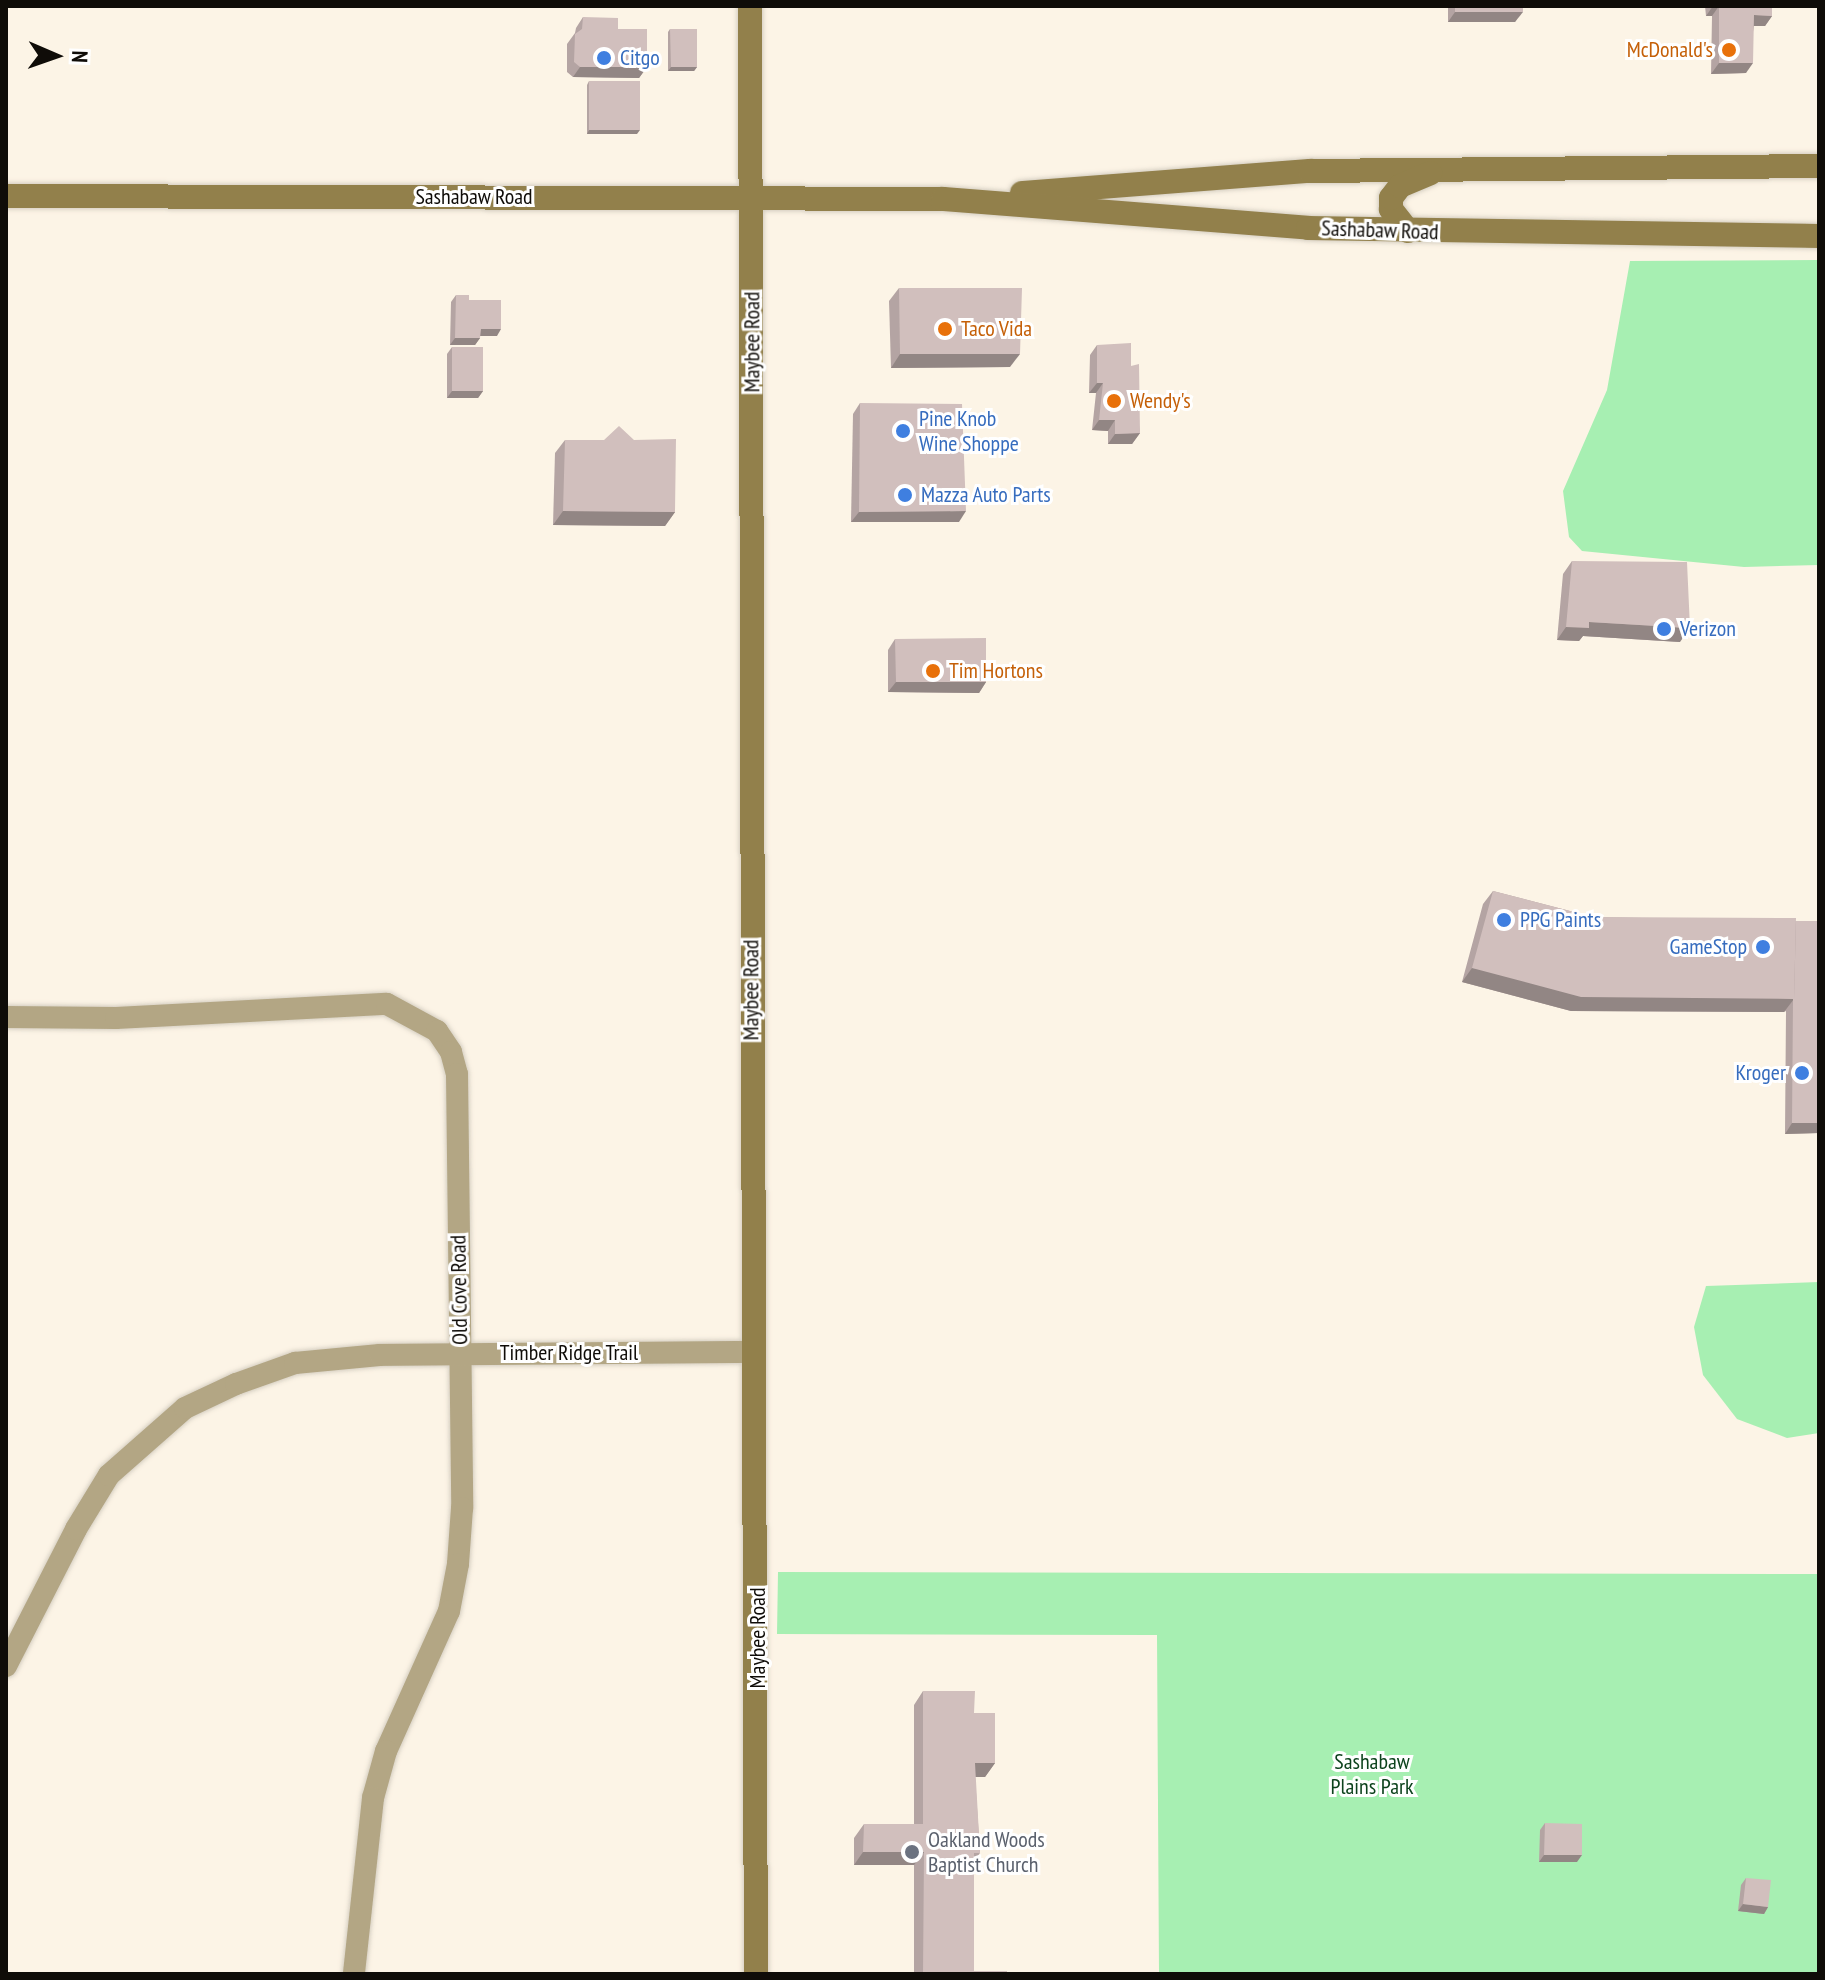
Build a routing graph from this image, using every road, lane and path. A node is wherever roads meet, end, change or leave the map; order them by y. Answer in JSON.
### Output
{"nodes":[{"id":1,"x":750,"y":6,"type":"edge"},
{"id":2,"x":1819,"y":166,"type":"edge"},
{"id":3,"x":1440,"y":169,"type":"junction"},
{"id":4,"x":6,"y":196,"type":"edge"},
{"id":5,"x":751,"y":198,"type":"junction"},
{"id":6,"x":943,"y":199,"type":"junction"},
{"id":7,"x":1408,"y":231,"type":"junction"},
{"id":8,"x":1819,"y":236,"type":"edge"},
{"id":9,"x":6,"y":1017,"type":"edge"},
{"id":10,"x":755,"y":1352,"type":"junction"},
{"id":11,"x":460,"y":1354,"type":"junction"},
{"id":12,"x":6,"y":1666,"type":"edge"},
{"id":13,"x":354,"y":1974,"type":"edge"},
{"id":14,"x":756,"y":1974,"type":"edge"}],
"edges":[{"from":1,"to":5,"type":"main road","name":"Maybee Road"},
{"from":2,"to":3,"type":"main road","name":"Sashabaw Road"},
{"from":3,"to":6,"type":"main road","name":"Sashabaw Road"},
{"from":3,"to":7,"type":"main road"},
{"from":4,"to":5,"type":"main road","name":"Sashabaw Road"},
{"from":5,"to":6,"type":"main road","name":"Sashabaw Road"},
{"from":5,"to":10,"type":"main road","name":"Maybee Road"},
{"from":6,"to":7,"type":"main road","name":"Sashabaw Road"},
{"from":7,"to":8,"type":"main road","name":"Sashabaw Road"},
{"from":9,"to":11,"type":"street","name":"Old Cove Road"},
{"from":10,"to":11,"type":"street","name":"Timber Ridge Trail"},
{"from":10,"to":14,"type":"main road","name":"Maybee Road"},
{"from":11,"to":12,"type":"street","name":"Timber Ridge Trail"},
{"from":11,"to":13,"type":"street","name":"Old Cove Road"}]}
